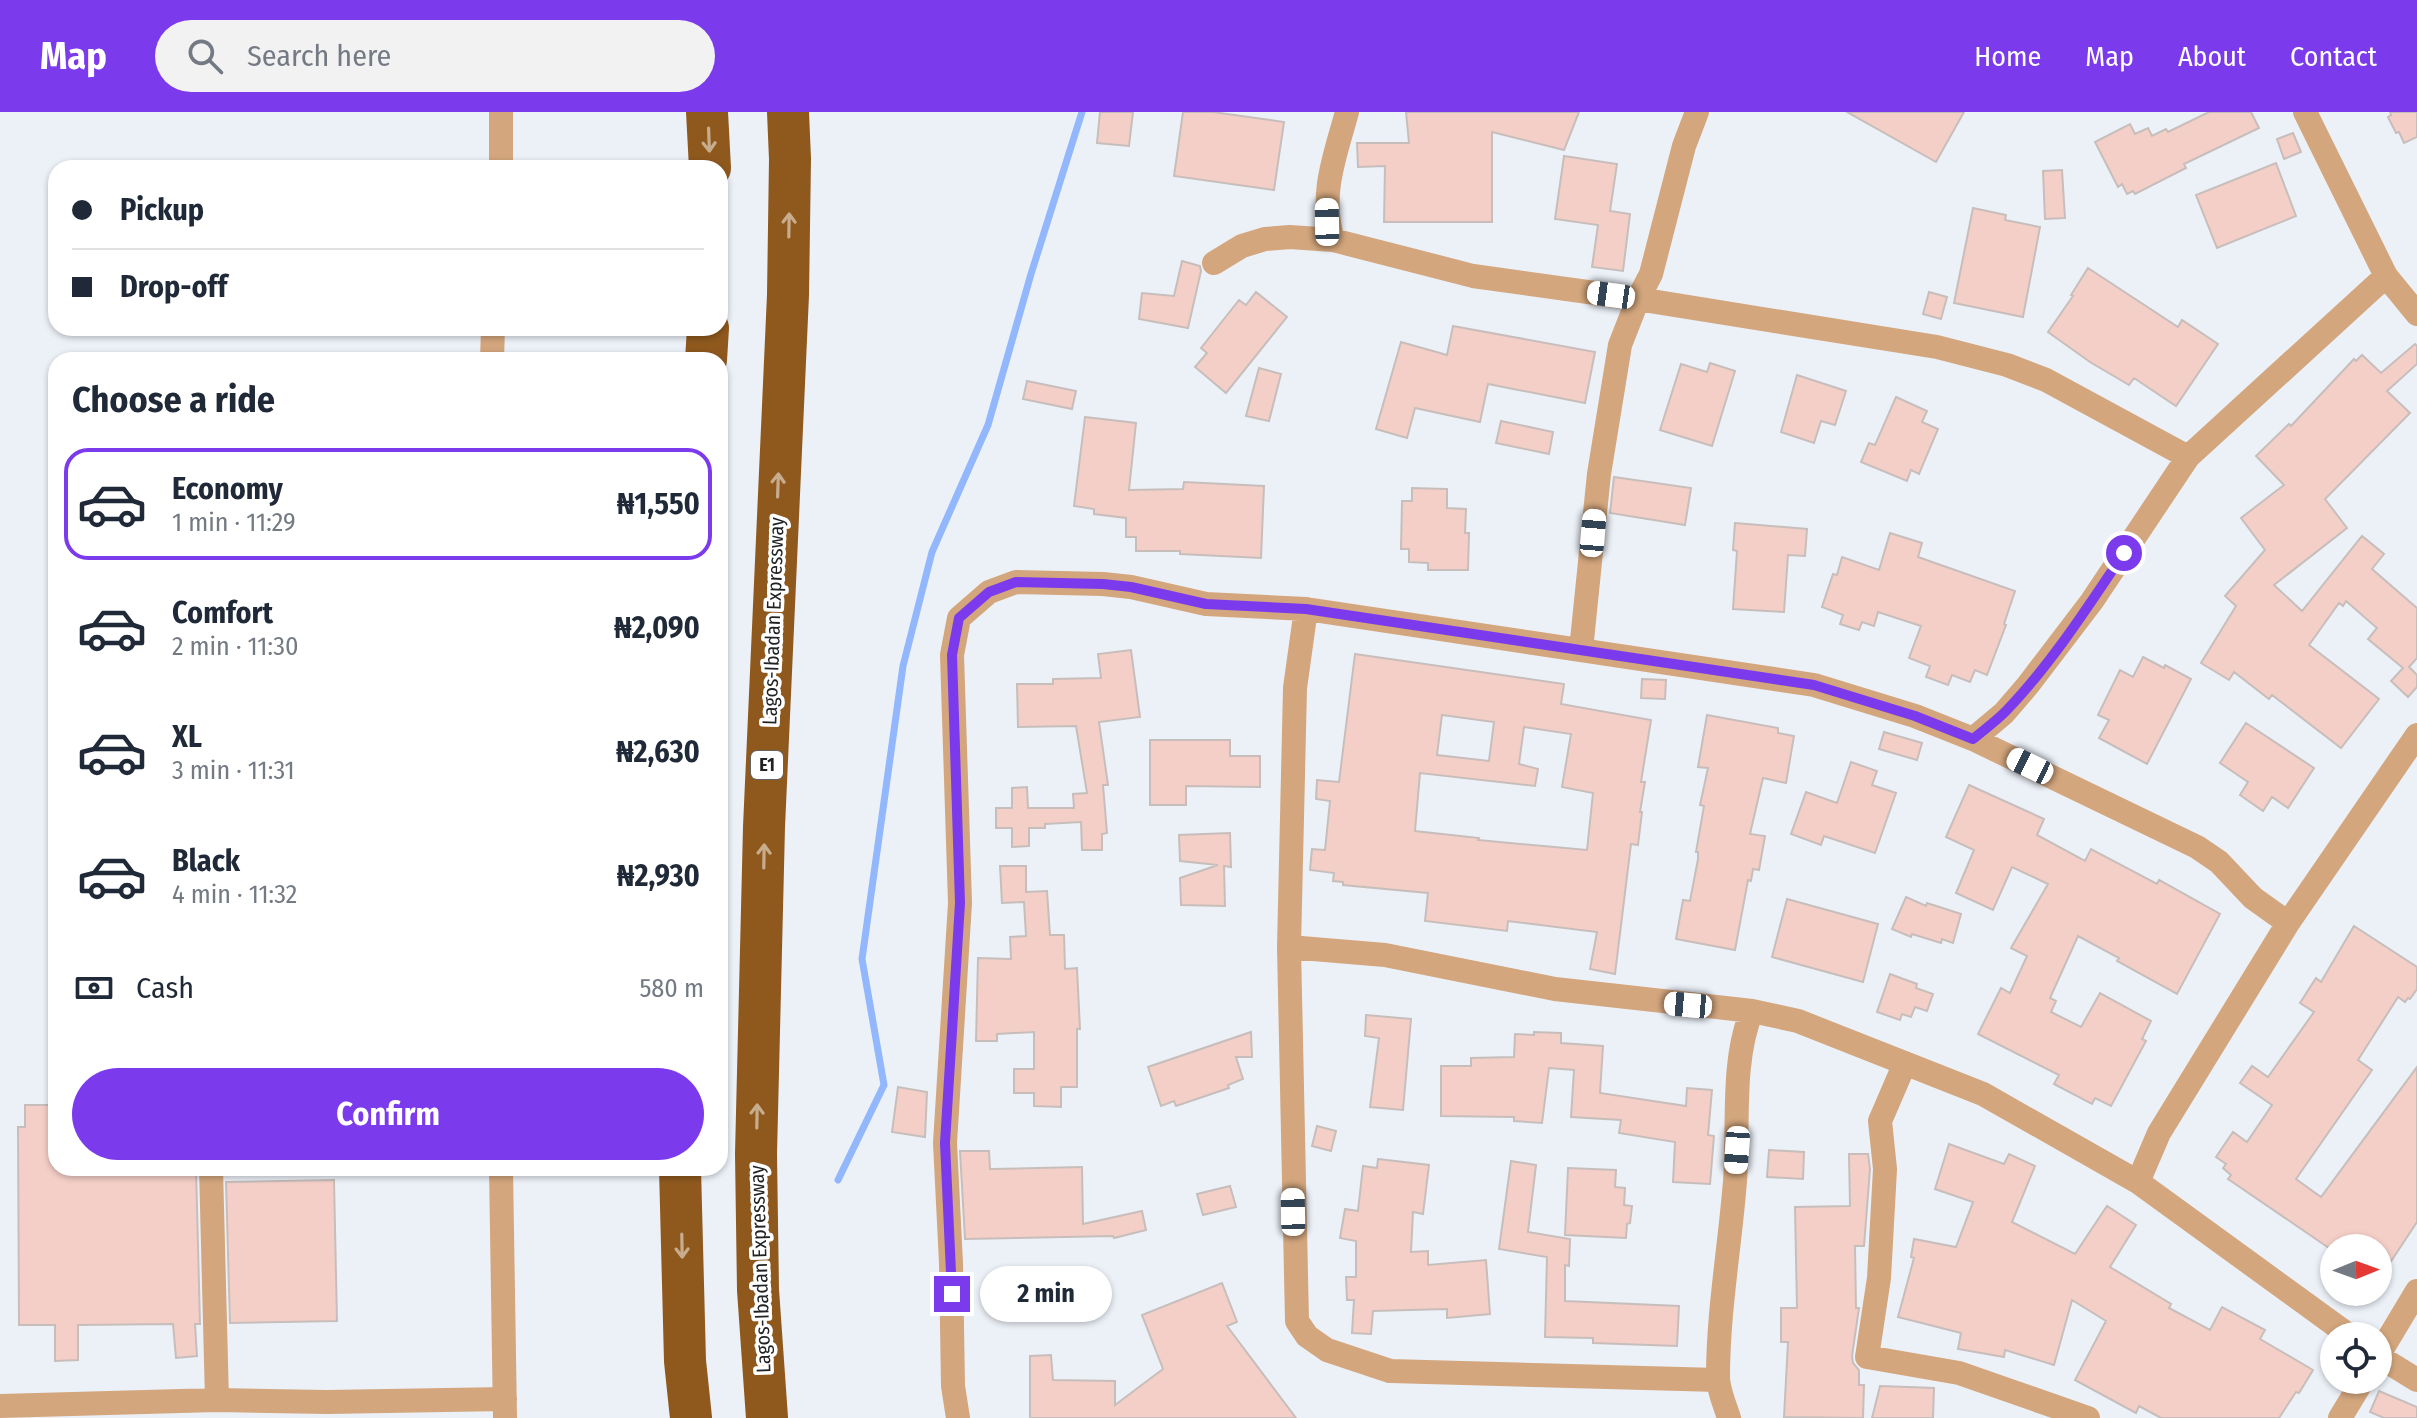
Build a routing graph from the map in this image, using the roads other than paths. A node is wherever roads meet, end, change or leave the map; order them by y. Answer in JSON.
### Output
{"nodes":[{"id":1,"x":501,"y":112,"type":"edge"},
{"id":2,"x":707,"y":112,"type":"edge"},
{"id":3,"x":788,"y":112,"type":"edge"},
{"id":4,"x":1347,"y":112,"type":"edge"},
{"id":5,"x":1697,"y":112,"type":"edge"},
{"id":6,"x":2305,"y":112,"type":"edge"},
{"id":7,"x":501,"y":160,"type":"edge"},
{"id":8,"x":710,"y":160,"type":"edge"},
{"id":9,"x":1333,"y":240,"type":"junction"},
{"id":10,"x":1214,"y":263,"type":"dead end"},
{"id":11,"x":2386,"y":276,"type":"junction"},
{"id":12,"x":1638,"y":299,"type":"junction"},
{"id":13,"x":2417,"y":314,"type":"edge"},
{"id":14,"x":2188,"y":457,"type":"junction"},
{"id":15,"x":1306,"y":609,"type":"junction"},
{"id":16,"x":1581,"y":650,"type":"junction"},
{"id":17,"x":2417,"y":735,"type":"edge"},
{"id":18,"x":1973,"y":739,"type":"junction"},
{"id":19,"x":2288,"y":923,"type":"junction"},
{"id":20,"x":1289,"y":947,"type":"junction"},
{"id":21,"x":1752,"y":1011,"type":"junction"},
{"id":22,"x":1905,"y":1063,"type":"junction"},
{"id":23,"x":211,"y":1176,"type":"edge"},
{"id":24,"x":501,"y":1176,"type":"edge"},
{"id":25,"x":680,"y":1176,"type":"edge"},
{"id":26,"x":2138,"y":1182,"type":"junction"},
{"id":27,"x":2417,"y":1291,"type":"edge"},
{"id":28,"x":2331,"y":1322,"type":"edge"},
{"id":29,"x":2392,"y":1333,"type":"edge"},
{"id":30,"x":2392,"y":1365,"type":"edge"},
{"id":31,"x":1718,"y":1380,"type":"junction"},
{"id":32,"x":2417,"y":1380,"type":"edge"},
{"id":33,"x":2355,"y":1394,"type":"edge"},
{"id":34,"x":217,"y":1400,"type":"junction"},
{"id":35,"x":0,"y":1406,"type":"edge"},
{"id":36,"x":505,"y":1409,"type":"edge"},
{"id":37,"x":691,"y":1418,"type":"edge"},
{"id":38,"x":767,"y":1418,"type":"edge"},
{"id":39,"x":958,"y":1418,"type":"edge"},
{"id":40,"x":1729,"y":1418,"type":"edge"},
{"id":41,"x":2088,"y":1418,"type":"edge"},
{"id":42,"x":2340,"y":1418,"type":"edge"}],
"edges":[{"from":1,"to":7,"type":"street"},
{"from":2,"to":8,"type":"highway","one_way":true},
{"from":38,"to":3,"type":"highway","name":"Lagos-Ibadan Expressway","number":"E1","one_way":true},
{"from":4,"to":9,"type":"street"},
{"from":5,"to":12,"type":"street"},
{"from":6,"to":11,"type":"street"},
{"from":9,"to":10,"type":"street"},
{"from":9,"to":12,"type":"street"},
{"from":11,"to":13,"type":"street"},
{"from":11,"to":14,"type":"street"},
{"from":12,"to":14,"type":"street"},
{"from":12,"to":16,"type":"street"},
{"from":14,"to":18,"type":"street"},
{"from":15,"to":16,"type":"street"},
{"from":15,"to":20,"type":"street"},
{"from":15,"to":39,"type":"street"},
{"from":16,"to":18,"type":"street"},
{"from":17,"to":19,"type":"street"},
{"from":18,"to":19,"type":"street"},
{"from":19,"to":26,"type":"street"},
{"from":20,"to":21,"type":"street"},
{"from":20,"to":31,"type":"street"},
{"from":21,"to":22,"type":"street"},
{"from":21,"to":31,"type":"street"},
{"from":22,"to":26,"type":"street"},
{"from":22,"to":41,"type":"street"},
{"from":23,"to":34,"type":"street"},
{"from":24,"to":36,"type":"street"},
{"from":25,"to":37,"type":"highway","one_way":true},
{"from":26,"to":28,"type":"street"},
{"from":27,"to":29,"type":"street"},
{"from":30,"to":32,"type":"street"},
{"from":31,"to":40,"type":"street"},
{"from":33,"to":42,"type":"street"},
{"from":34,"to":35,"type":"street"},
{"from":34,"to":36,"type":"street"}]}
